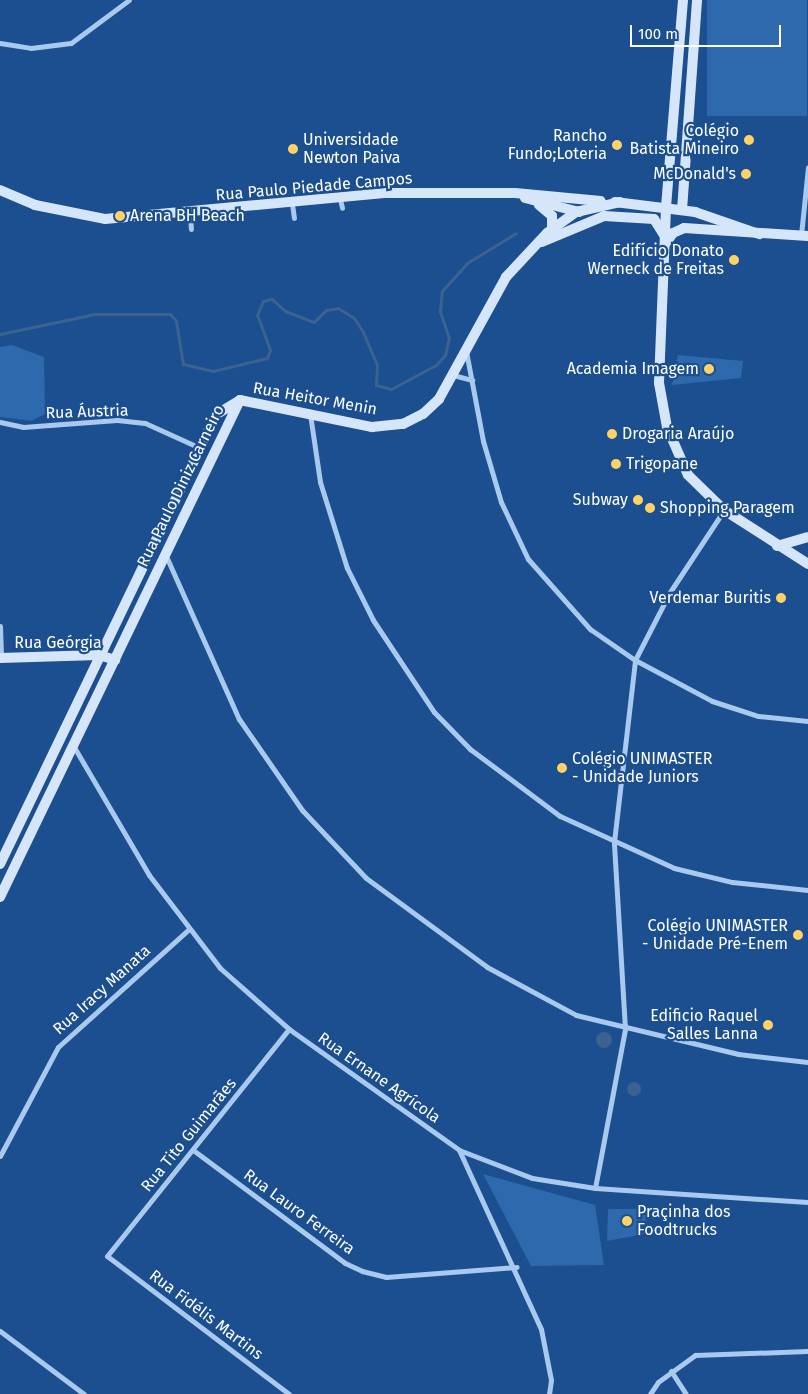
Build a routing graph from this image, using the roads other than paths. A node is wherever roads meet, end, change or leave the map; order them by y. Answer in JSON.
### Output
{"nodes":[{"id":1,"x":129,"y":0,"type":"edge"},
{"id":2,"x":683,"y":0,"type":"edge"},
{"id":3,"x":697,"y":0,"type":"edge"},
{"id":4,"x":0,"y":43,"type":"edge"},
{"id":5,"x":808,"y":166,"type":"edge"},
{"id":6,"x":0,"y":190,"type":"edge"},
{"id":7,"x":515,"y":194,"type":"junction"},
{"id":8,"x":620,"y":202,"type":"junction"},
{"id":9,"x":537,"y":203,"type":"junction"},
{"id":10,"x":292,"y":204,"type":"junction"},
{"id":11,"x":666,"y":208,"type":"junction"},
{"id":12,"x":682,"y":210,"type":"junction"},
{"id":13,"x":190,"y":212,"type":"junction"},
{"id":14,"x":576,"y":212,"type":"junction"},
{"id":15,"x":604,"y":216,"type":"junction"},
{"id":16,"x":294,"y":218,"type":"dead end"},
{"id":17,"x":191,"y":229,"type":"dead end"},
{"id":18,"x":552,"y":229,"type":"junction"},
{"id":19,"x":759,"y":234,"type":"junction"},
{"id":20,"x":805,"y":235,"type":"edge"},
{"id":21,"x":665,"y":244,"type":"junction"},
{"id":22,"x":536,"y":245,"type":"junction"},
{"id":23,"x":466,"y":350,"type":"junction"},
{"id":24,"x":453,"y":375,"type":"junction"},
{"id":25,"x":474,"y":383,"type":"junction"},
{"id":26,"x":240,"y":400,"type":"junction"},
{"id":27,"x":310,"y":414,"type":"junction"},
{"id":28,"x":0,"y":422,"type":"edge"},
{"id":29,"x":200,"y":448,"type":"junction"},
{"id":30,"x":724,"y":510,"type":"junction"},
{"id":31,"x":808,"y":537,"type":"edge"},
{"id":32,"x":776,"y":546,"type":"junction"},
{"id":33,"x":164,"y":553,"type":"junction"},
{"id":34,"x":808,"y":564,"type":"edge"},
{"id":35,"x":0,"y":626,"type":"edge"},
{"id":36,"x":99,"y":655,"type":"junction"},
{"id":37,"x":0,"y":658,"type":"edge"},
{"id":38,"x":115,"y":660,"type":"junction"},
{"id":39,"x":635,"y":660,"type":"junction"},
{"id":40,"x":808,"y":721,"type":"edge"},
{"id":41,"x":72,"y":745,"type":"junction"},
{"id":42,"x":614,"y":842,"type":"junction"},
{"id":43,"x":0,"y":864,"type":"edge"},
{"id":44,"x":808,"y":890,"type":"edge"},
{"id":45,"x":0,"y":897,"type":"edge"},
{"id":46,"x":188,"y":930,"type":"junction"},
{"id":47,"x":624,"y":1028,"type":"junction"},
{"id":48,"x":290,"y":1030,"type":"junction"},
{"id":49,"x":808,"y":1062,"type":"edge"},
{"id":50,"x":193,"y":1150,"type":"junction"},
{"id":51,"x":459,"y":1150,"type":"junction"},
{"id":52,"x":0,"y":1156,"type":"edge"},
{"id":53,"x":596,"y":1188,"type":"junction"},
{"id":54,"x":808,"y":1202,"type":"edge"},
{"id":55,"x":107,"y":1256,"type":"joint"},
{"id":56,"x":516,"y":1267,"type":"junction"},
{"id":57,"x":0,"y":1331,"type":"edge"},
{"id":58,"x":808,"y":1351,"type":"edge"},
{"id":59,"x":671,"y":1371,"type":"junction"},
{"id":60,"x":84,"y":1394,"type":"edge"},
{"id":61,"x":289,"y":1394,"type":"edge"},
{"id":62,"x":549,"y":1394,"type":"edge"},
{"id":63,"x":650,"y":1394,"type":"edge"},
{"id":64,"x":686,"y":1394,"type":"edge"}],
"edges":[{"from":1,"to":4,"type":"street"},
{"from":2,"to":11,"type":"street"},
{"from":3,"to":12,"type":"street"},
{"from":5,"to":20,"type":"street"},
{"from":6,"to":13,"type":"street","name":"Rua Paulo Piedade Campos"},
{"from":7,"to":8,"type":"street","name":"Rua Paulo Piedade Campos"},
{"from":7,"to":9,"type":"street","name":"Rua Paulo Piedade Campos"},
{"from":7,"to":10,"type":"street","name":"Rua Paulo Piedade Campos"},
{"from":8,"to":11,"type":"street","name":"Rua Paulo Piedade Campos"},
{"from":8,"to":14,"type":"street","name":"Rua Heitor Menin"},
{"from":9,"to":14,"type":"street","name":"Rua Paulo Piedade Campos"},
{"from":9,"to":18,"type":"street"},
{"from":10,"to":13,"type":"street","name":"Rua Paulo Piedade Campos"},
{"from":10,"to":16,"type":"street"},
{"from":11,"to":12,"type":"street","name":"Rua Paulo Piedade Campos"},
{"from":11,"to":21,"type":"street"},
{"from":12,"to":19,"type":"street","name":"Rua Paulo Piedade Campos"},
{"from":13,"to":17,"type":"street"},
{"from":14,"to":15,"type":"street","name":"Rua Paulo Piedade Campos"},
{"from":14,"to":18,"type":"street","name":"Rua Heitor Menin"},
{"from":15,"to":21,"type":"street","name":"Rua Heitor Menin"},
{"from":15,"to":22,"type":"street","name":"Rua Heitor Menin"},
{"from":18,"to":22,"type":"street","name":"Rua Heitor Menin"},
{"from":19,"to":20,"type":"street"},
{"from":19,"to":21,"type":"street"},
{"from":21,"to":30,"type":"street"},
{"from":22,"to":23,"type":"street","name":"Rua Heitor Menin"},
{"from":23,"to":24,"type":"street","name":"Rua Heitor Menin"},
{"from":23,"to":25,"type":"street"},
{"from":24,"to":25,"type":"street"},
{"from":24,"to":27,"type":"street","name":"Rua Heitor Menin"},
{"from":25,"to":39,"type":"street"},
{"from":26,"to":27,"type":"street","name":"Rua Heitor Menin"},
{"from":26,"to":29,"type":"street","name":"Rua Paulo Diniz Carneiro"},
{"from":26,"to":33,"type":"street","name":"Rua Paulo Diniz Carneiro"},
{"from":27,"to":42,"type":"street"},
{"from":28,"to":29,"type":"street","name":"Rua Áustria"},
{"from":29,"to":36,"type":"street","name":"Rua Paulo Diniz Carneiro"},
{"from":30,"to":32,"type":"street"},
{"from":30,"to":39,"type":"street"},
{"from":31,"to":32,"type":"street"},
{"from":32,"to":34,"type":"street"},
{"from":33,"to":38,"type":"street","name":"Rua Paulo Diniz Carneiro"},
{"from":33,"to":47,"type":"street"},
{"from":35,"to":37,"type":"street"},
{"from":36,"to":37,"type":"street","name":"Rua Geórgia"},
{"from":36,"to":38,"type":"street","name":"Rua Geórgia"},
{"from":36,"to":43,"type":"street","name":"Rua Paulo Diniz Carneiro"},
{"from":38,"to":41,"type":"street","name":"Rua Paulo Diniz Carneiro"},
{"from":39,"to":40,"type":"street"},
{"from":39,"to":42,"type":"street"},
{"from":41,"to":45,"type":"street","name":"Rua Paulo Diniz Carneiro"},
{"from":41,"to":46,"type":"street","name":"Rua Ernane Agrícola"},
{"from":42,"to":44,"type":"street"},
{"from":42,"to":47,"type":"street"},
{"from":46,"to":48,"type":"street","name":"Rua Ernane Agrícola"},
{"from":46,"to":52,"type":"street","name":"Rua Iracy Manata"},
{"from":47,"to":49,"type":"street"},
{"from":47,"to":53,"type":"street"},
{"from":48,"to":50,"type":"street","name":"Rua Tito Guimarães"},
{"from":48,"to":51,"type":"street","name":"Rua Ernane Agrícola"},
{"from":50,"to":55,"type":"street","name":"Rua Tito Guimarães"},
{"from":50,"to":56,"type":"street","name":"Rua Lauro Ferreira"},
{"from":51,"to":53,"type":"street","name":"Rua Ernane Agrícola"},
{"from":51,"to":56,"type":"street"},
{"from":53,"to":54,"type":"street","name":"Rua Ernane Agrícola"},
{"from":55,"to":61,"type":"street","name":"Rua Fidélis Martins"},
{"from":56,"to":62,"type":"street"},
{"from":57,"to":60,"type":"street"},
{"from":58,"to":59,"type":"street"},
{"from":59,"to":63,"type":"street"},
{"from":59,"to":64,"type":"street"}]}
